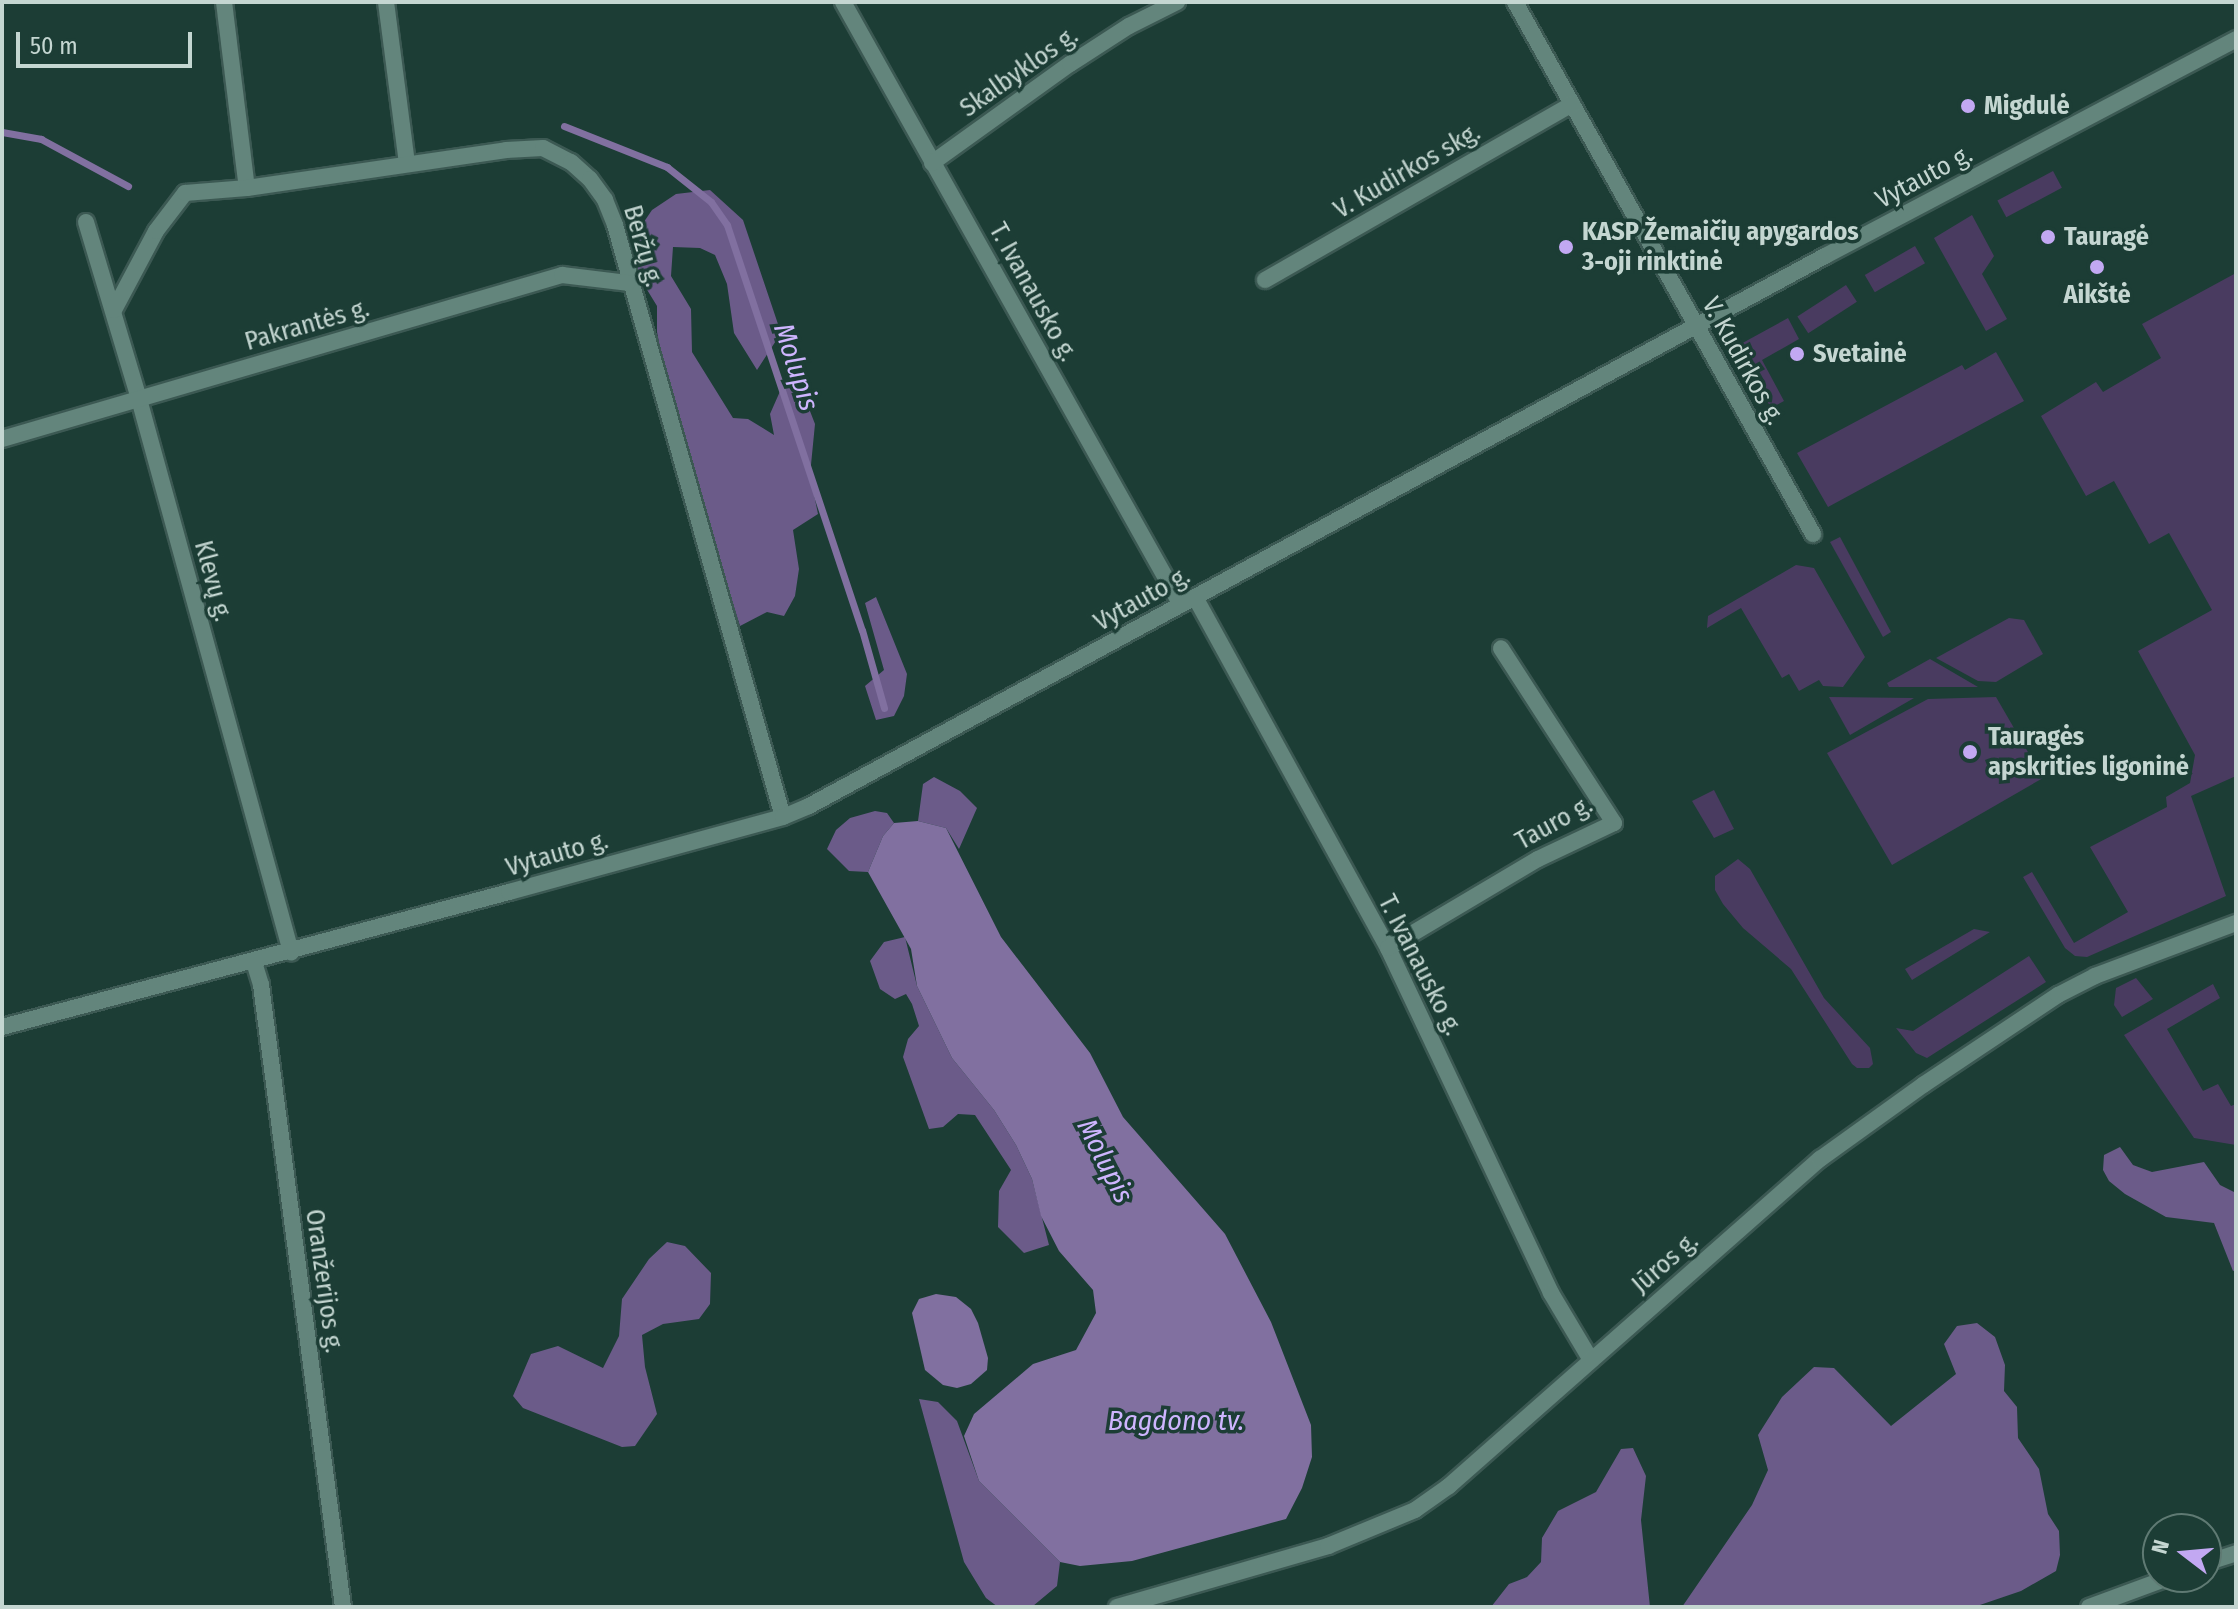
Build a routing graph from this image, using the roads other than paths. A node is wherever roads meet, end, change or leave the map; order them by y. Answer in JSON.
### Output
{"nodes":[{"id":1,"x":224,"y":2,"type":"edge"},
{"id":2,"x":386,"y":2,"type":"edge"},
{"id":3,"x":843,"y":2,"type":"edge"},
{"id":4,"x":1177,"y":2,"type":"edge"},
{"id":5,"x":1515,"y":2,"type":"edge"},
{"id":6,"x":2236,"y":39,"type":"edge"},
{"id":7,"x":1572,"y":104,"type":"junction"},
{"id":8,"x":407,"y":163,"type":"junction"},
{"id":9,"x":932,"y":163,"type":"junction"},
{"id":10,"x":247,"y":188,"type":"junction"},
{"id":11,"x":86,"y":222,"type":"dead end"},
{"id":12,"x":1265,"y":280,"type":"dead end"},
{"id":13,"x":628,"y":283,"type":"junction"},
{"id":14,"x":114,"y":310,"type":"junction"},
{"id":15,"x":1697,"y":328,"type":"junction"},
{"id":16,"x":139,"y":399,"type":"junction"},
{"id":17,"x":2,"y":439,"type":"edge"},
{"id":18,"x":1813,"y":534,"type":"dead end"},
{"id":19,"x":1188,"y":601,"type":"junction"},
{"id":20,"x":1501,"y":648,"type":"dead end"},
{"id":21,"x":783,"y":817,"type":"junction"},
{"id":22,"x":2236,"y":923,"type":"edge"},
{"id":23,"x":1388,"y":948,"type":"junction"},
{"id":24,"x":291,"y":952,"type":"junction"},
{"id":25,"x":254,"y":962,"type":"junction"},
{"id":26,"x":2,"y":1027,"type":"edge"},
{"id":27,"x":1591,"y":1360,"type":"junction"},
{"id":28,"x":2142,"y":1587,"type":"edge"},
{"id":29,"x":343,"y":1607,"type":"edge"},
{"id":30,"x":1117,"y":1607,"type":"edge"},
{"id":31,"x":2089,"y":1607,"type":"edge"}],
"edges":[{"from":1,"to":10,"type":"street"},
{"from":2,"to":8,"type":"street"},
{"from":3,"to":9,"type":"street","name":"T. Ivanausko g."},
{"from":4,"to":9,"type":"street","name":"Skalbyklos g."},
{"from":5,"to":7,"type":"street","name":"V. Kudirkos g."},
{"from":6,"to":15,"type":"street","name":"Vytauto g."},
{"from":7,"to":12,"type":"street","name":"V. Kudirkos skg."},
{"from":7,"to":15,"type":"street","name":"V. Kudirkos g."},
{"from":8,"to":10,"type":"street","name":"Beržų g."},
{"from":8,"to":13,"type":"street","name":"Beržų g."},
{"from":9,"to":19,"type":"street","name":"T. Ivanausko g."},
{"from":10,"to":14,"type":"street","name":"Beržų g."},
{"from":11,"to":14,"type":"street","name":"Klevų g."},
{"from":13,"to":16,"type":"street","name":"Pakrantės g."},
{"from":13,"to":21,"type":"street","name":"Beržų g."},
{"from":14,"to":16,"type":"street","name":"Klevų g."},
{"from":15,"to":18,"type":"street","name":"V. Kudirkos g."},
{"from":15,"to":19,"type":"street","name":"Vytauto g."},
{"from":16,"to":17,"type":"street","name":"Pakrantės g."},
{"from":16,"to":24,"type":"street","name":"Klevų g."},
{"from":19,"to":21,"type":"street","name":"Vytauto g."},
{"from":19,"to":23,"type":"street","name":"T. Ivanausko g."},
{"from":20,"to":23,"type":"street","name":"Tauro g."},
{"from":21,"to":24,"type":"street","name":"Vytauto g."},
{"from":22,"to":27,"type":"street","name":"Jūros g."},
{"from":23,"to":27,"type":"street","name":"T. Ivanausko g."},
{"from":24,"to":25,"type":"street","name":"Vytauto g."},
{"from":25,"to":26,"type":"street","name":"Vytauto g."},
{"from":25,"to":29,"type":"street","name":"Oranžerijos g."},
{"from":27,"to":30,"type":"street","name":"Jūros g."},
{"from":28,"to":31,"type":"street"}]}
